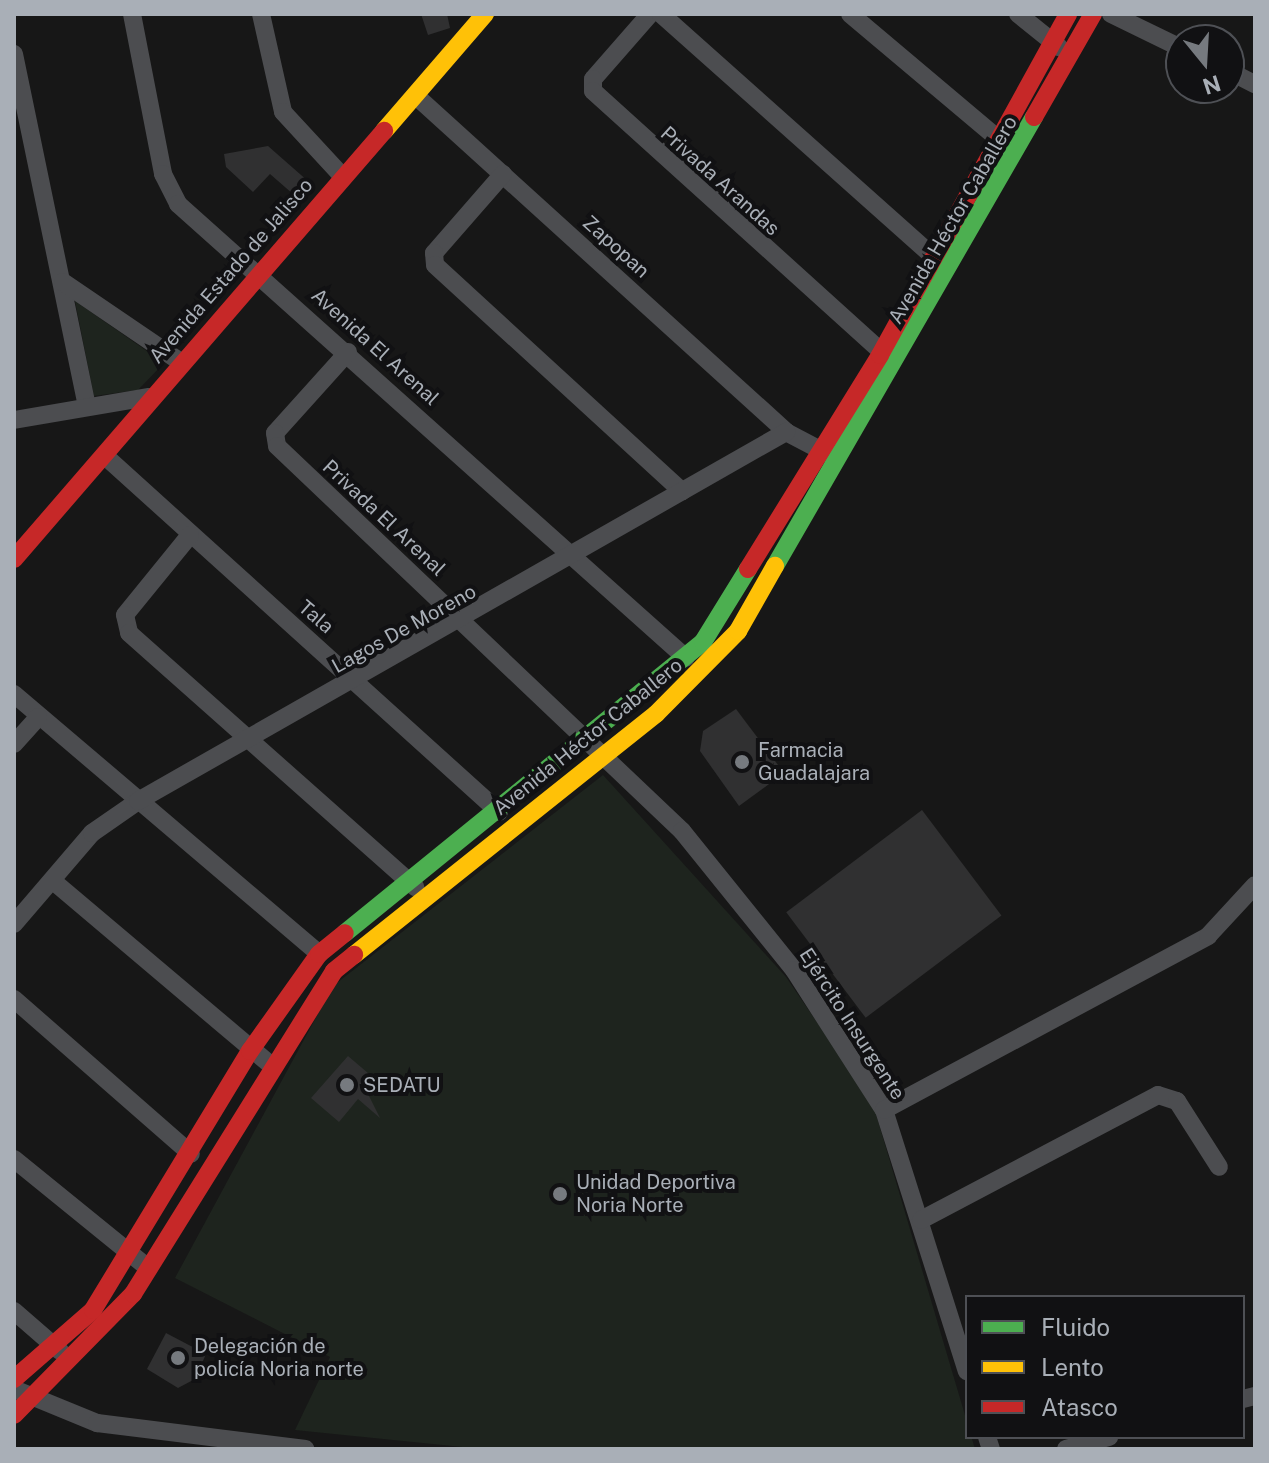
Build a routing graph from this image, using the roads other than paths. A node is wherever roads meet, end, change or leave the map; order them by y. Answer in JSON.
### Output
{"nodes":[{"id":1,"x":132,"y":14,"type":"edge"},
{"id":2,"x":261,"y":14,"type":"edge"},
{"id":3,"x":485,"y":14,"type":"edge"},
{"id":4,"x":650,"y":14,"type":"edge"},
{"id":5,"x":661,"y":14,"type":"edge"},
{"id":6,"x":850,"y":14,"type":"edge"},
{"id":7,"x":1018,"y":14,"type":"edge"},
{"id":8,"x":1068,"y":14,"type":"edge"},
{"id":9,"x":1093,"y":14,"type":"edge"},
{"id":10,"x":1111,"y":14,"type":"edge"},
{"id":11,"x":1165,"y":40,"type":"edge"},
{"id":12,"x":1053,"y":44,"type":"junction"},
{"id":13,"x":14,"y":54,"type":"edge"},
{"id":14,"x":1072,"y":54,"type":"junction"},
{"id":15,"x":416,"y":96,"type":"junction"},
{"id":16,"x":1000,"y":142,"type":"junction"},
{"id":17,"x":1017,"y":153,"type":"junction"},
{"id":18,"x":503,"y":174,"type":"junction"},
{"id":19,"x":342,"y":176,"type":"junction"},
{"id":20,"x":933,"y":256,"type":"junction"},
{"id":21,"x":261,"y":274,"type":"junction"},
{"id":22,"x":63,"y":282,"type":"junction"},
{"id":23,"x":348,"y":352,"type":"junction"},
{"id":24,"x":889,"y":359,"type":"junction"},
{"id":25,"x":182,"y":363,"type":"junction"},
{"id":26,"x":149,"y":397,"type":"junction"},
{"id":27,"x":87,"y":405,"type":"junction"},
{"id":28,"x":14,"y":420,"type":"edge"},
{"id":29,"x":786,"y":432,"type":"junction"},
{"id":30,"x":821,"y":450,"type":"junction"},
{"id":31,"x":105,"y":456,"type":"junction"},
{"id":32,"x":840,"y":461,"type":"junction"},
{"id":33,"x":682,"y":491,"type":"junction"},
{"id":34,"x":190,"y":535,"type":"junction"},
{"id":35,"x":575,"y":555,"type":"junction"},
{"id":36,"x":14,"y":559,"type":"edge"},
{"id":37,"x":465,"y":622,"type":"junction"},
{"id":38,"x":703,"y":642,"type":"junction"},
{"id":39,"x":718,"y":657,"type":"junction"},
{"id":40,"x":686,"y":658,"type":"junction"},
{"id":41,"x":356,"y":682,"type":"junction"},
{"id":42,"x":14,"y":694,"type":"edge"},
{"id":43,"x":38,"y":717,"type":"junction"},
{"id":44,"x":588,"y":737,"type":"junction"},
{"id":45,"x":247,"y":741,"type":"junction"},
{"id":46,"x":14,"y":744,"type":"edge"},
{"id":47,"x":606,"y":754,"type":"junction"},
{"id":48,"x":138,"y":801,"type":"junction"},
{"id":49,"x":499,"y":812,"type":"junction"},
{"id":50,"x":410,"y":879,"type":"junction"},
{"id":51,"x":53,"y":881,"type":"junction"},
{"id":52,"x":1255,"y":885,"type":"edge"},
{"id":53,"x":421,"y":898,"type":"junction"},
{"id":54,"x":14,"y":924,"type":"edge"},
{"id":55,"x":319,"y":954,"type":"junction"},
{"id":56,"x":14,"y":999,"type":"edge"},
{"id":57,"x":250,"y":1051,"type":"junction"},
{"id":58,"x":271,"y":1065,"type":"junction"},
{"id":59,"x":884,"y":1110,"type":"junction"},
{"id":60,"x":191,"y":1154,"type":"junction"},
{"id":61,"x":14,"y":1159,"type":"edge"},
{"id":62,"x":1219,"y":1167,"type":"dead end"},
{"id":63,"x":921,"y":1220,"type":"junction"},
{"id":64,"x":130,"y":1258,"type":"junction"},
{"id":65,"x":148,"y":1268,"type":"junction"},
{"id":66,"x":14,"y":1311,"type":"edge"},
{"id":67,"x":55,"y":1346,"type":"junction"},
{"id":68,"x":71,"y":1361,"type":"junction"},
{"id":69,"x":965,"y":1364,"type":"edge"},
{"id":70,"x":14,"y":1379,"type":"edge"},
{"id":71,"x":22,"y":1395,"type":"edge"},
{"id":72,"x":14,"y":1415,"type":"edge"},
{"id":73,"x":1102,"y":1439,"type":"edge"},
{"id":74,"x":271,"y":1446,"type":"edge"},
{"id":75,"x":305,"y":1449,"type":"edge"},
{"id":76,"x":1066,"y":1449,"type":"edge"}],
"edges":[{"from":1,"to":21,"type":"street","name":"Avenida El Arenal"},
{"from":2,"to":19,"type":"street"},
{"from":3,"to":15,"type":"main road","name":"Avenida Estado de Jalisco"},
{"from":4,"to":24,"type":"street","name":"Privada Arandas"},
{"from":5,"to":20,"type":"street"},
{"from":6,"to":16,"type":"street"},
{"from":7,"to":12,"type":"street"},
{"from":8,"to":12,"type":"main road","name":"Avenida Héctor Caballero"},
{"from":9,"to":14,"type":"main road","name":"Avenida Héctor Caballero"},
{"from":10,"to":11,"type":"street"},
{"from":12,"to":14,"type":"street"},
{"from":12,"to":16,"type":"main road","name":"Avenida Héctor Caballero"},
{"from":13,"to":22,"type":"street"},
{"from":14,"to":17,"type":"main road","name":"Avenida Héctor Caballero"},
{"from":15,"to":18,"type":"street","name":"Zapopan"},
{"from":15,"to":19,"type":"main road","name":"Avenida Estado de Jalisco"},
{"from":16,"to":17,"type":"street"},
{"from":16,"to":20,"type":"main road","name":"Avenida Héctor Caballero"},
{"from":17,"to":24,"type":"main road","name":"Avenida Héctor Caballero"},
{"from":18,"to":29,"type":"street","name":"Zapopan"},
{"from":18,"to":33,"type":"street"},
{"from":19,"to":21,"type":"main road","name":"Avenida Estado de Jalisco"},
{"from":20,"to":24,"type":"main road","name":"Avenida Héctor Caballero"},
{"from":21,"to":23,"type":"street","name":"Avenida El Arenal"},
{"from":21,"to":25,"type":"main road","name":"Avenida Estado de Jalisco"},
{"from":22,"to":25,"type":"street"},
{"from":22,"to":27,"type":"street"},
{"from":23,"to":35,"type":"street","name":"Avenida El Arenal"},
{"from":23,"to":37,"type":"street","name":"Privada El Arenal"},
{"from":24,"to":30,"type":"main road","name":"Avenida Héctor Caballero"},
{"from":24,"to":32,"type":"main road","name":"Avenida Héctor Caballero"},
{"from":25,"to":26,"type":"main road","name":"Avenida Estado de Jalisco"},
{"from":26,"to":27,"type":"street"},
{"from":26,"to":31,"type":"main road","name":"Avenida Estado de Jalisco"},
{"from":27,"to":28,"type":"street"},
{"from":29,"to":30,"type":"street"},
{"from":29,"to":33,"type":"street","name":"Lagos De Moreno"},
{"from":30,"to":32,"type":"street"},
{"from":30,"to":38,"type":"main road","name":"Avenida Héctor Caballero"},
{"from":31,"to":34,"type":"street","name":"Tala"},
{"from":31,"to":36,"type":"main road","name":"Avenida Estado de Jalisco"},
{"from":32,"to":39,"type":"main road","name":"Avenida Héctor Caballero"},
{"from":33,"to":35,"type":"street","name":"Lagos De Moreno"},
{"from":34,"to":41,"type":"street","name":"Tala"},
{"from":34,"to":45,"type":"street"},
{"from":35,"to":37,"type":"street","name":"Lagos De Moreno"},
{"from":35,"to":40,"type":"street","name":"Avenida El Arenal"},
{"from":37,"to":41,"type":"street","name":"Lagos De Moreno"},
{"from":37,"to":44,"type":"street","name":"Privada El Arenal"},
{"from":38,"to":39,"type":"main road"},
{"from":38,"to":40,"type":"main road","name":"Avenida Héctor Caballero"},
{"from":39,"to":47,"type":"main road","name":"Avenida Héctor Caballero"},
{"from":40,"to":44,"type":"main road","name":"Avenida Héctor Caballero"},
{"from":41,"to":45,"type":"street","name":"Lagos De Moreno"},
{"from":41,"to":49,"type":"street","name":"Tala"},
{"from":42,"to":43,"type":"street"},
{"from":43,"to":46,"type":"street"},
{"from":43,"to":48,"type":"street"},
{"from":44,"to":47,"type":"street","name":"Ejército Insurgente"},
{"from":44,"to":49,"type":"main road","name":"Avenida Héctor Caballero"},
{"from":45,"to":48,"type":"street","name":"Lagos De Moreno"},
{"from":45,"to":50,"type":"street"},
{"from":47,"to":53,"type":"main road","name":"Avenida Héctor Caballero"},
{"from":47,"to":59,"type":"street","name":"Ejército Insurgente"},
{"from":48,"to":51,"type":"street","name":"Lagos De Moreno"},
{"from":48,"to":55,"type":"street"},
{"from":49,"to":50,"type":"main road","name":"Avenida Héctor Caballero"},
{"from":50,"to":53,"type":"street"},
{"from":50,"to":55,"type":"main road","name":"Avenida Héctor Caballero"},
{"from":51,"to":54,"type":"street","name":"Lagos De Moreno"},
{"from":51,"to":57,"type":"street"},
{"from":52,"to":59,"type":"street"},
{"from":53,"to":58,"type":"main road","name":"Avenida Héctor Caballero"},
{"from":55,"to":57,"type":"main road","name":"Avenida Héctor Caballero"},
{"from":56,"to":60,"type":"street"},
{"from":57,"to":58,"type":"street"},
{"from":57,"to":60,"type":"main road","name":"Avenida Héctor Caballero"},
{"from":58,"to":65,"type":"main road","name":"Avenida Héctor Caballero"},
{"from":59,"to":63,"type":"street","name":"Ejército Insurgente"},
{"from":60,"to":64,"type":"main road","name":"Avenida Héctor Caballero"},
{"from":61,"to":64,"type":"street"},
{"from":62,"to":63,"type":"street"},
{"from":63,"to":69,"type":"street","name":"Ejército Insurgente"},
{"from":64,"to":65,"type":"street"},
{"from":64,"to":67,"type":"main road","name":"Avenida Héctor Caballero"},
{"from":65,"to":68,"type":"main road","name":"Avenida Héctor Caballero"},
{"from":66,"to":67,"type":"street"},
{"from":67,"to":68,"type":"street"},
{"from":67,"to":70,"type":"main road","name":"Avenida Héctor Caballero"},
{"from":68,"to":71,"type":"main road","name":"Avenida Héctor Caballero"},
{"from":71,"to":72,"type":"main road","name":"Avenida Héctor Caballero"},
{"from":71,"to":74,"type":"street"},
{"from":73,"to":76,"type":"street"},
{"from":74,"to":75,"type":"street"}]}
